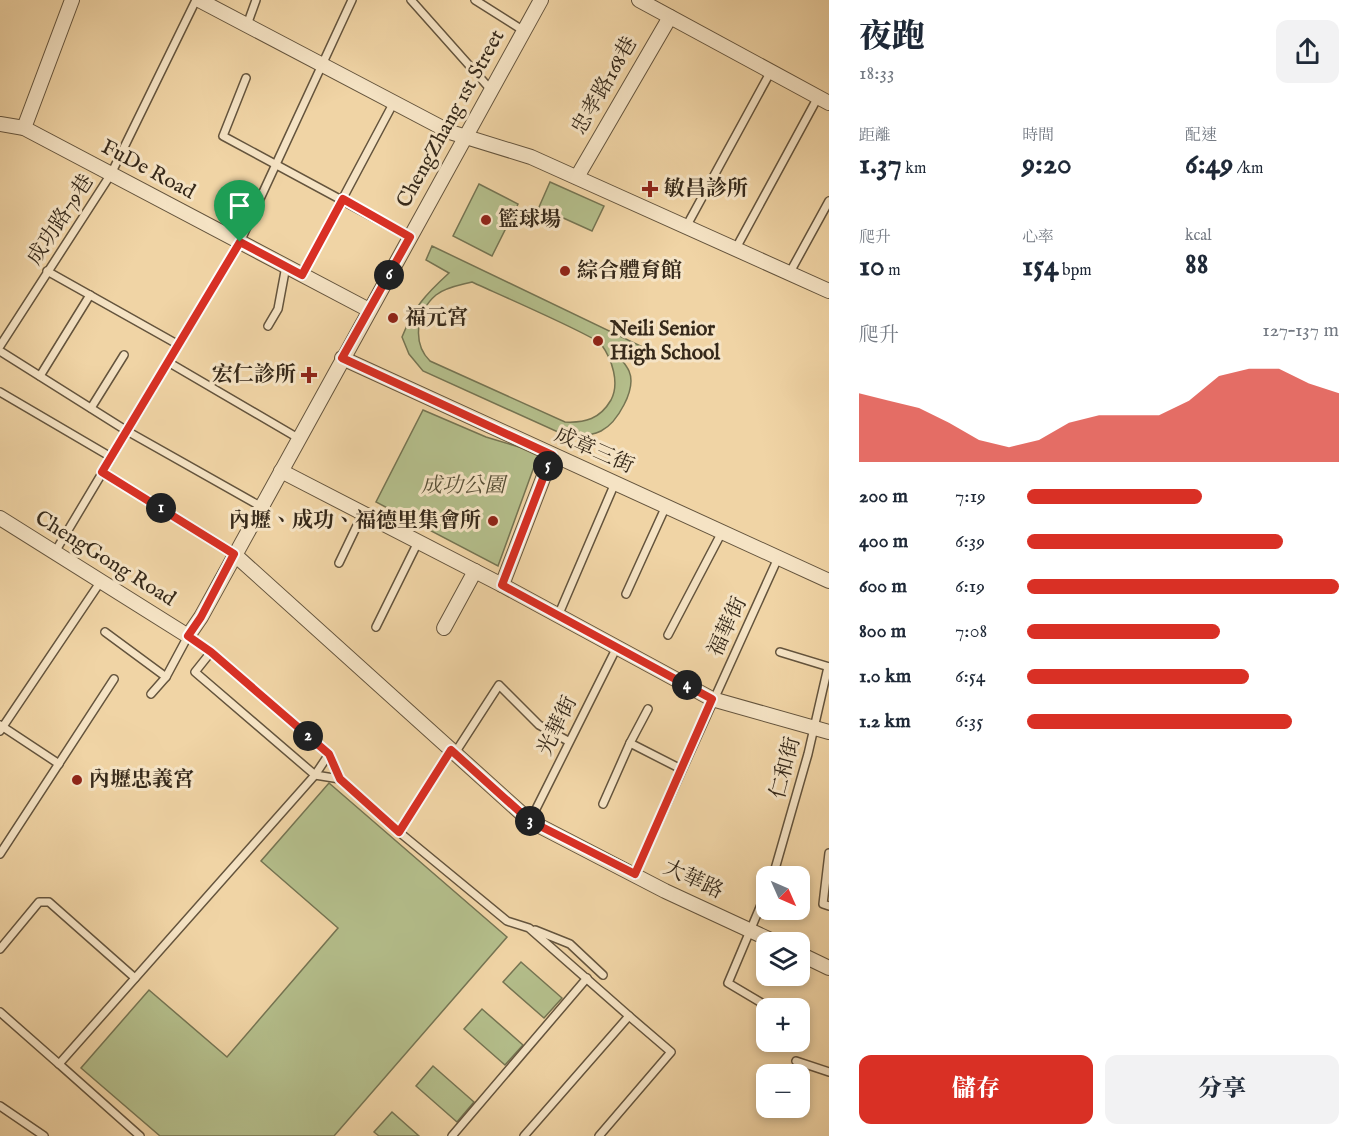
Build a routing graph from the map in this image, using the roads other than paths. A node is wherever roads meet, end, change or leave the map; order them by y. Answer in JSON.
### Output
{"nodes":[{"id":1,"x":72,"y":0,"type":"edge"},
{"id":2,"x":197,"y":0,"type":"edge"},
{"id":3,"x":256,"y":0,"type":"edge"},
{"id":4,"x":352,"y":0,"type":"edge"},
{"id":5,"x":411,"y":0,"type":"edge"},
{"id":6,"x":475,"y":0,"type":"edge"},
{"id":7,"x":541,"y":0,"type":"edge"},
{"id":8,"x":639,"y":0,"type":"edge"},
{"id":9,"x":670,"y":17,"type":"junction"},
{"id":10,"x":247,"y":25,"type":"junction"},
{"id":11,"x":525,"y":31,"type":"junction"},
{"id":12,"x":321,"y":64,"type":"junction"},
{"id":13,"x":771,"y":71,"type":"junction"},
{"id":14,"x":246,"y":78,"type":"dead end"},
{"id":15,"x":492,"y":91,"type":"junction"},
{"id":16,"x":823,"y":100,"type":"edge"},
{"id":17,"x":394,"y":102,"type":"junction"},
{"id":18,"x":0,"y":124,"type":"edge"},
{"id":19,"x":24,"y":128,"type":"junction"},
{"id":20,"x":468,"y":137,"type":"junction"},
{"id":21,"x":277,"y":163,"type":"junction"},
{"id":22,"x":111,"y":174,"type":"junction"},
{"id":23,"x":576,"y":177,"type":"junction"},
{"id":24,"x":343,"y":199,"type":"junction"},
{"id":25,"x":829,"y":201,"type":"edge"},
{"id":26,"x":686,"y":228,"type":"junction"},
{"id":27,"x":410,"y":237,"type":"junction"},
{"id":28,"x":240,"y":242,"type":"junction"},
{"id":29,"x":735,"y":250,"type":"junction"},
{"id":30,"x":286,"y":266,"type":"junction"},
{"id":31,"x":47,"y":271,"type":"junction"},
{"id":32,"x":789,"y":274,"type":"junction"},
{"id":33,"x":302,"y":275,"type":"junction"},
{"id":34,"x":829,"y":291,"type":"edge"},
{"id":35,"x":90,"y":295,"type":"junction"},
{"id":36,"x":369,"y":310,"type":"junction"},
{"id":37,"x":268,"y":326,"type":"dead end"},
{"id":38,"x":177,"y":344,"type":"junction"},
{"id":39,"x":0,"y":346,"type":"edge"},
{"id":40,"x":0,"y":351,"type":"edge"},
{"id":41,"x":124,"y":355,"type":"dead end"},
{"id":42,"x":342,"y":358,"type":"junction"},
{"id":43,"x":168,"y":362,"type":"junction"},
{"id":44,"x":40,"y":376,"type":"junction"},
{"id":45,"x":0,"y":392,"type":"edge"},
{"id":46,"x":91,"y":408,"type":"junction"},
{"id":47,"x":127,"y":431,"type":"junction"},
{"id":48,"x":298,"y":438,"type":"junction"},
{"id":49,"x":552,"y":455,"type":"junction"},
{"id":50,"x":111,"y":457,"type":"junction"},
{"id":51,"x":281,"y":471,"type":"junction"},
{"id":52,"x":102,"y":472,"type":"junction"},
{"id":53,"x":615,"y":483,"type":"junction"},
{"id":54,"x":260,"y":506,"type":"junction"},
{"id":55,"x":666,"y":506,"type":"junction"},
{"id":56,"x":363,"y":513,"type":"junction"},
{"id":57,"x":2,"y":524,"type":"edge"},
{"id":58,"x":722,"y":532,"type":"junction"},
{"id":59,"x":418,"y":542,"type":"junction"},
{"id":60,"x":55,"y":552,"type":"junction"},
{"id":61,"x":234,"y":554,"type":"junction"},
{"id":62,"x":778,"y":558,"type":"junction"},
{"id":63,"x":339,"y":563,"type":"dead end"},
{"id":64,"x":475,"y":571,"type":"junction"},
{"id":65,"x":102,"y":581,"type":"junction"},
{"id":66,"x":829,"y":581,"type":"edge"},
{"id":67,"x":502,"y":585,"type":"junction"},
{"id":68,"x":626,"y":594,"type":"dead end"},
{"id":69,"x":558,"y":616,"type":"junction"},
{"id":70,"x":376,"y":627,"type":"dead end"},
{"id":71,"x":444,"y":628,"type":"dead end"},
{"id":72,"x":105,"y":632,"type":"dead end"},
{"id":73,"x":668,"y":635,"type":"dead end"},
{"id":74,"x":188,"y":636,"type":"junction"},
{"id":75,"x":616,"y":647,"type":"junction"},
{"id":76,"x":211,"y":652,"type":"junction"},
{"id":77,"x":780,"y":652,"type":"dead end"},
{"id":78,"x":828,"y":667,"type":"edge"},
{"id":79,"x":166,"y":676,"type":"junction"},
{"id":80,"x":114,"y":679,"type":"dead end"},
{"id":81,"x":151,"y":694,"type":"dead end"},
{"id":82,"x":712,"y":699,"type":"junction"},
{"id":83,"x":648,"y":709,"type":"dead end"},
{"id":84,"x":1,"y":727,"type":"edge"},
{"id":85,"x":813,"y":728,"type":"junction"},
{"id":86,"x":829,"y":732,"type":"edge"},
{"id":87,"x":568,"y":741,"type":"junction"},
{"id":88,"x":630,"y":743,"type":"junction"},
{"id":89,"x":453,"y":752,"type":"junction"},
{"id":90,"x":329,"y":754,"type":"junction"},
{"id":91,"x":59,"y":764,"type":"junction"},
{"id":92,"x":681,"y":769,"type":"junction"},
{"id":93,"x":315,"y":775,"type":"junction"},
{"id":94,"x":340,"y":779,"type":"junction"},
{"id":95,"x":603,"y":804,"type":"dead end"},
{"id":96,"x":530,"y":821,"type":"junction"},
{"id":97,"x":399,"y":832,"type":"junction"},
{"id":98,"x":829,"y":853,"type":"edge"},
{"id":99,"x":0,"y":854,"type":"edge"},
{"id":100,"x":776,"y":866,"type":"edge"},
{"id":101,"x":635,"y":874,"type":"junction"},
{"id":102,"x":826,"y":905,"type":"edge"},
{"id":103,"x":756,"y":916,"type":"edge"},
{"id":104,"x":529,"y":928,"type":"junction"},
{"id":105,"x":750,"y":930,"type":"junction"},
{"id":106,"x":756,"y":933,"type":"edge"},
{"id":107,"x":0,"y":949,"type":"edge"},
{"id":108,"x":810,"y":959,"type":"edge"},
{"id":109,"x":829,"y":968,"type":"edge"},
{"id":110,"x":603,"y":975,"type":"dead end"},
{"id":111,"x":135,"y":978,"type":"junction"},
{"id":112,"x":587,"y":978,"type":"junction"},
{"id":113,"x":756,"y":1000,"type":"edge"},
{"id":114,"x":0,"y":1012,"type":"edge"},
{"id":115,"x":629,"y":1016,"type":"junction"},
{"id":116,"x":796,"y":1060,"type":"dead end"},
{"id":117,"x":59,"y":1064,"type":"junction"},
{"id":118,"x":829,"y":1072,"type":"edge"},
{"id":119,"x":0,"y":1106,"type":"edge"},
{"id":120,"x":44,"y":1136,"type":"edge"},
{"id":121,"x":140,"y":1136,"type":"edge"},
{"id":122,"x":452,"y":1136,"type":"edge"},
{"id":123,"x":524,"y":1136,"type":"edge"},
{"id":124,"x":599,"y":1136,"type":"edge"}],
"edges":[{"from":1,"to":19,"type":"street"},
{"from":2,"to":10,"type":"street"},
{"from":2,"to":22,"type":"lane","name":"成功路79巷"},
{"from":3,"to":10,"type":"lane"},
{"from":4,"to":12,"type":"lane"},
{"from":5,"to":15,"type":"lane"},
{"from":6,"to":11,"type":"lane"},
{"from":7,"to":11,"type":"street","name":"ChengZhang 1st Street"},
{"from":8,"to":9,"type":"street"},
{"from":9,"to":13,"type":"street"},
{"from":9,"to":23,"type":"street","name":"忠孝路168巷"},
{"from":10,"to":12,"type":"street"},
{"from":11,"to":15,"type":"street","name":"ChengZhang 1st Street"},
{"from":12,"to":17,"type":"street"},
{"from":12,"to":21,"type":"lane"},
{"from":13,"to":16,"type":"street"},
{"from":13,"to":26,"type":"lane"},
{"from":14,"to":21,"type":"lane"},
{"from":15,"to":20,"type":"street","name":"ChengZhang 1st Street"},
{"from":16,"to":29,"type":"lane"},
{"from":17,"to":20,"type":"street"},
{"from":17,"to":24,"type":"lane"},
{"from":18,"to":19,"type":"street","name":"FuDe Road"},
{"from":19,"to":22,"type":"street","name":"FuDe Road"},
{"from":20,"to":23,"type":"street"},
{"from":20,"to":27,"type":"street","name":"ChengZhang 1st Street"},
{"from":21,"to":24,"type":"lane"},
{"from":21,"to":28,"type":"lane"},
{"from":22,"to":28,"type":"street","name":"FuDe Road"},
{"from":22,"to":31,"type":"lane","name":"成功路79巷"},
{"from":23,"to":26,"type":"street"},
{"from":24,"to":27,"type":"lane"},
{"from":24,"to":33,"type":"lane"},
{"from":25,"to":32,"type":"lane"},
{"from":26,"to":29,"type":"street"},
{"from":27,"to":36,"type":"street","name":"ChengZhang 1st Street"},
{"from":28,"to":30,"type":"street","name":"FuDe Road"},
{"from":28,"to":38,"type":"lane"},
{"from":29,"to":32,"type":"street"},
{"from":30,"to":33,"type":"street","name":"FuDe Road"},
{"from":30,"to":37,"type":"lane"},
{"from":31,"to":35,"type":"lane"},
{"from":31,"to":39,"type":"lane","name":"成功路79巷"},
{"from":32,"to":34,"type":"street"},
{"from":33,"to":36,"type":"street","name":"FuDe Road"},
{"from":35,"to":38,"type":"lane"},
{"from":35,"to":44,"type":"lane"},
{"from":36,"to":42,"type":"street","name":"ChengZhang 1st Street"},
{"from":38,"to":43,"type":"lane"},
{"from":40,"to":44,"type":"lane"},
{"from":41,"to":46,"type":"lane"},
{"from":42,"to":48,"type":"street","name":"ChengZhang 1st Street"},
{"from":42,"to":49,"type":"street","name":"成章三街"},
{"from":43,"to":47,"type":"lane"},
{"from":43,"to":48,"type":"lane"},
{"from":44,"to":46,"type":"lane"},
{"from":45,"to":50,"type":"lane"},
{"from":46,"to":47,"type":"lane"},
{"from":47,"to":50,"type":"lane"},
{"from":47,"to":54,"type":"lane"},
{"from":48,"to":51,"type":"street","name":"ChengZhang 1st Street"},
{"from":49,"to":53,"type":"street","name":"成章三街"},
{"from":49,"to":67,"type":"street"},
{"from":50,"to":52,"type":"lane"},
{"from":51,"to":54,"type":"street","name":"ChengZhang 1st Street"},
{"from":51,"to":56,"type":"street"},
{"from":52,"to":60,"type":"lane"},
{"from":52,"to":61,"type":"lane"},
{"from":53,"to":55,"type":"street","name":"成章三街"},
{"from":53,"to":69,"type":"lane"},
{"from":54,"to":61,"type":"street","name":"ChengZhang 1st Street"},
{"from":55,"to":58,"type":"street","name":"成章三街"},
{"from":55,"to":68,"type":"lane"},
{"from":56,"to":59,"type":"street"},
{"from":56,"to":63,"type":"lane"},
{"from":57,"to":60,"type":"street","name":"ChengGong Road"},
{"from":58,"to":62,"type":"street","name":"成章三街"},
{"from":58,"to":73,"type":"lane"},
{"from":59,"to":64,"type":"street"},
{"from":59,"to":70,"type":"lane"},
{"from":60,"to":65,"type":"street","name":"ChengGong Road"},
{"from":61,"to":74,"type":"street","name":"ChengZhang 1st Street"},
{"from":61,"to":89,"type":"street","name":"大華路"},
{"from":62,"to":66,"type":"street","name":"成章三街"},
{"from":62,"to":82,"type":"lane","name":"福華街"},
{"from":64,"to":67,"type":"street"},
{"from":64,"to":71,"type":"street"},
{"from":65,"to":74,"type":"street","name":"ChengGong Road"},
{"from":65,"to":84,"type":"lane"},
{"from":67,"to":69,"type":"street"},
{"from":69,"to":75,"type":"street"},
{"from":72,"to":79,"type":"lane"},
{"from":74,"to":76,"type":"lane"},
{"from":74,"to":79,"type":"lane"},
{"from":75,"to":82,"type":"street"},
{"from":75,"to":87,"type":"lane","name":"光華街"},
{"from":76,"to":90,"type":"lane"},
{"from":76,"to":93,"type":"lane"},
{"from":77,"to":78,"type":"lane"},
{"from":78,"to":85,"type":"lane","name":"仁和街"},
{"from":79,"to":81,"type":"lane"},
{"from":80,"to":91,"type":"lane"},
{"from":82,"to":85,"type":"street"},
{"from":82,"to":92,"type":"lane","name":"福華街"},
{"from":83,"to":88,"type":"lane"},
{"from":84,"to":91,"type":"lane"},
{"from":85,"to":86,"type":"street"},
{"from":85,"to":100,"type":"lane","name":"仁和街"},
{"from":87,"to":89,"type":"lane"},
{"from":87,"to":96,"type":"lane","name":"光華街"},
{"from":88,"to":92,"type":"lane"},
{"from":88,"to":95,"type":"lane"},
{"from":89,"to":96,"type":"street","name":"大華路"},
{"from":89,"to":97,"type":"lane"},
{"from":90,"to":93,"type":"lane"},
{"from":90,"to":94,"type":"lane"},
{"from":91,"to":99,"type":"lane"},
{"from":92,"to":101,"type":"lane","name":"福華街"},
{"from":93,"to":94,"type":"lane"},
{"from":93,"to":111,"type":"lane"},
{"from":94,"to":97,"type":"lane"},
{"from":96,"to":101,"type":"street","name":"大華路"},
{"from":97,"to":104,"type":"lane"},
{"from":98,"to":102,"type":"lane"},
{"from":101,"to":105,"type":"street","name":"大華路"},
{"from":103,"to":105,"type":"lane"},
{"from":104,"to":110,"type":"lane"},
{"from":104,"to":112,"type":"lane"},
{"from":105,"to":106,"type":"street","name":"大華路"},
{"from":105,"to":113,"type":"lane"},
{"from":107,"to":111,"type":"lane"},
{"from":108,"to":109,"type":"street"},
{"from":111,"to":117,"type":"lane"},
{"from":112,"to":115,"type":"lane"},
{"from":112,"to":122,"type":"lane"},
{"from":114,"to":117,"type":"lane"},
{"from":115,"to":123,"type":"lane"},
{"from":115,"to":124,"type":"lane"},
{"from":116,"to":118,"type":"lane"},
{"from":117,"to":121,"type":"lane"},
{"from":119,"to":120,"type":"lane"}]}
